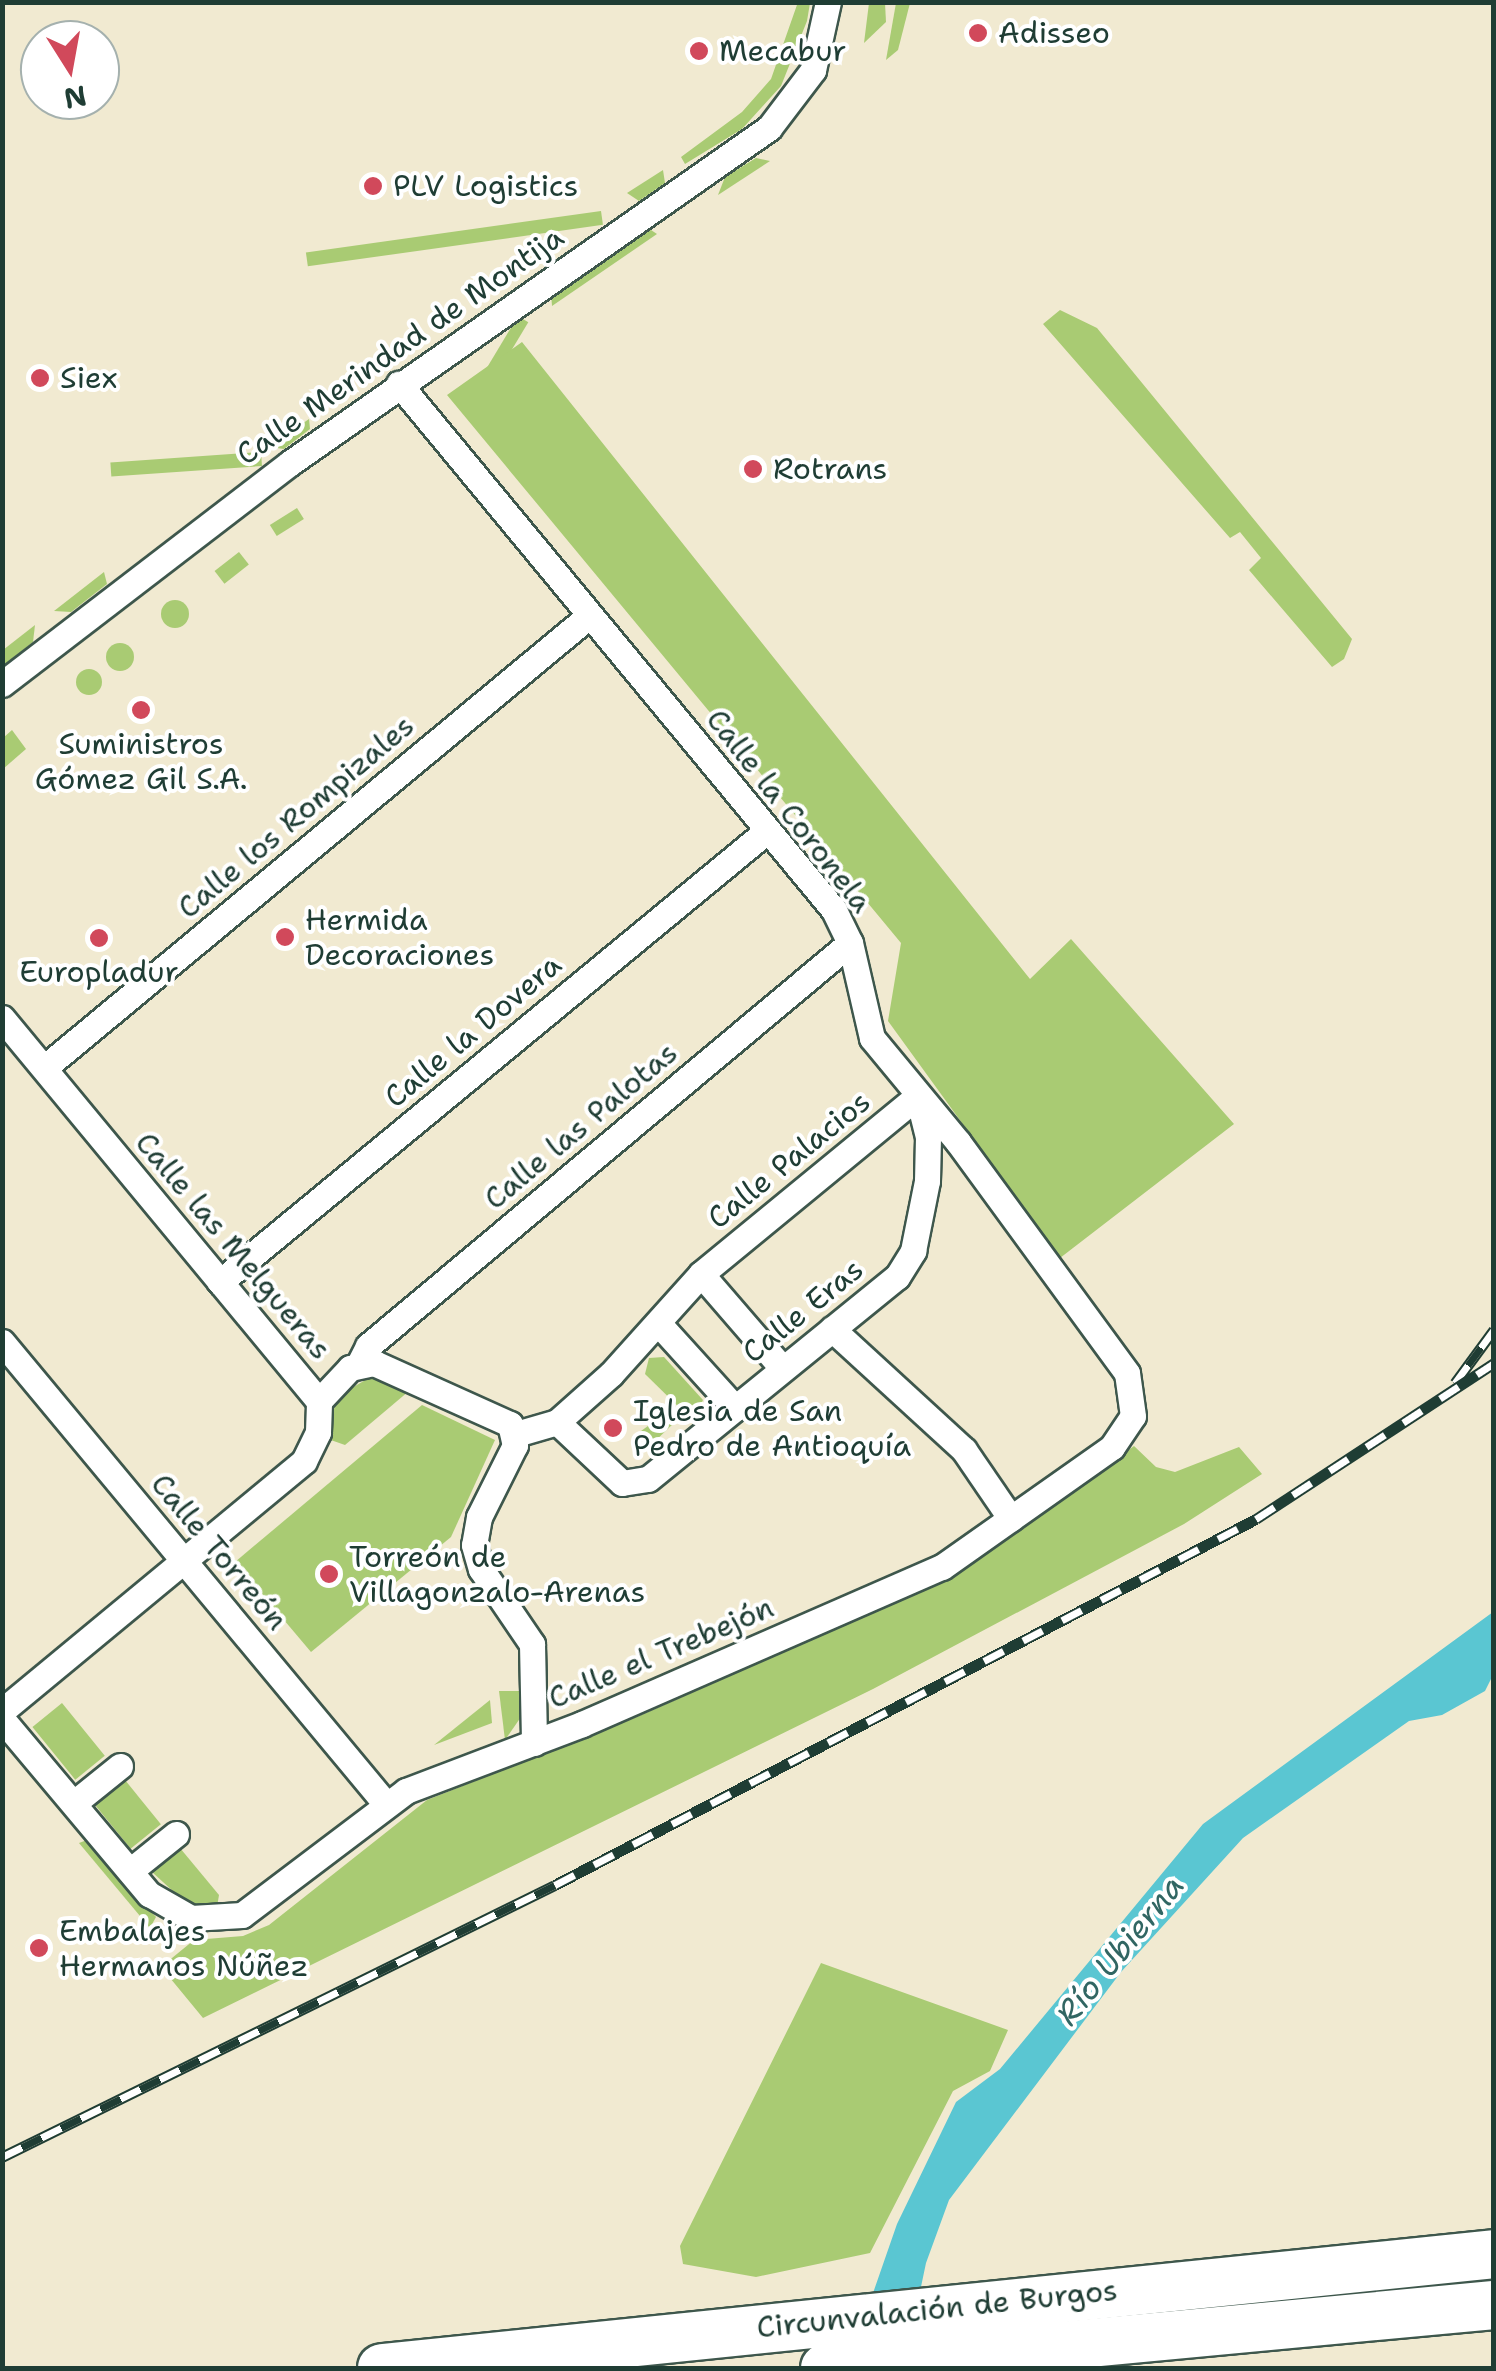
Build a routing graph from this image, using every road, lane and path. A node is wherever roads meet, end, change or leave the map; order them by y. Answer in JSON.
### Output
{"nodes":[{"id":1,"x":828,"y":2,"type":"edge"},
{"id":2,"x":399,"y":384,"type":"junction"},
{"id":3,"x":590,"y":615,"type":"junction"},
{"id":4,"x":2,"y":684,"type":"edge"},
{"id":5,"x":768,"y":830,"type":"junction"},
{"id":6,"x":850,"y":943,"type":"junction"},
{"id":7,"x":2,"y":1018,"type":"edge"},
{"id":8,"x":44,"y":1068,"type":"junction"},
{"id":9,"x":918,"y":1096,"type":"junction"},
{"id":10,"x":701,"y":1274,"type":"junction"},
{"id":11,"x":220,"y":1282,"type":"junction"},
{"id":12,"x":658,"y":1324,"type":"junction"},
{"id":13,"x":832,"y":1329,"type":"junction"},
{"id":14,"x":2,"y":1342,"type":"edge"},
{"id":15,"x":360,"y":1364,"type":"junction"},
{"id":16,"x":783,"y":1369,"type":"junction"},
{"id":17,"x":319,"y":1401,"type":"junction"},
{"id":18,"x":735,"y":1408,"type":"junction"},
{"id":19,"x":1135,"y":1408,"type":"joint"},
{"id":20,"x":557,"y":1422,"type":"junction"},
{"id":21,"x":516,"y":1434,"type":"junction"},
{"id":22,"x":1011,"y":1518,"type":"junction"},
{"id":23,"x":184,"y":1561,"type":"junction"},
{"id":24,"x":2,"y":1711,"type":"edge"},
{"id":25,"x":2,"y":1719,"type":"edge"},
{"id":26,"x":534,"y":1742,"type":"junction"},
{"id":27,"x":120,"y":1766,"type":"dead end"},
{"id":28,"x":385,"y":1803,"type":"junction"},
{"id":29,"x":74,"y":1804,"type":"junction"},
{"id":30,"x":176,"y":1834,"type":"dead end"},
{"id":31,"x":130,"y":1871,"type":"junction"},
{"id":32,"x":1494,"y":2254,"type":"edge"},
{"id":33,"x":1494,"y":2305,"type":"edge"},
{"id":34,"x":382,"y":2368,"type":"edge"},
{"id":35,"x":825,"y":2368,"type":"edge"}],
"edges":[{"from":1,"to":2,"type":"street","name":"Calle Merindad de Montija"},
{"from":2,"to":3,"type":"street","name":"Calle la Coronela"},
{"from":2,"to":4,"type":"street","name":"Calle Merindad de Montija"},
{"from":3,"to":5,"type":"street","name":"Calle la Coronela"},
{"from":3,"to":8,"type":"street","name":"Calle los Rompizales"},
{"from":5,"to":6,"type":"street","name":"Calle la Coronela"},
{"from":5,"to":11,"type":"street","name":"Calle la Dovera"},
{"from":6,"to":9,"type":"street","name":"Calle la Coronela"},
{"from":6,"to":15,"type":"street","name":"Calle las Palotas"},
{"from":7,"to":8,"type":"street","name":"Calle las Melgueras"},
{"from":8,"to":11,"type":"street","name":"Calle las Melgueras"},
{"from":9,"to":10,"type":"street","name":"Calle Palacios"},
{"from":9,"to":13,"type":"street","name":"Calle Eras"},
{"from":9,"to":19,"type":"street","name":"Calle la Coronela"},
{"from":10,"to":12,"type":"street","name":"Calle Palacios"},
{"from":10,"to":16,"type":"street","name":"Calle Palacios"},
{"from":11,"to":17,"type":"street","name":"Calle las Melgueras"},
{"from":12,"to":18,"type":"street"},
{"from":12,"to":20,"type":"street","name":"Calle Palacios"},
{"from":13,"to":16,"type":"street","name":"Calle Eras"},
{"from":13,"to":22,"type":"street"},
{"from":14,"to":23,"type":"street","name":"Calle Torreón"},
{"from":15,"to":17,"type":"street","name":"Calle las Melgueras"},
{"from":15,"to":21,"type":"street","name":"Calle las Melgueras"},
{"from":16,"to":18,"type":"street","name":"Calle Eras"},
{"from":17,"to":23,"type":"street"},
{"from":18,"to":20,"type":"street","name":"Calle Eras"},
{"from":19,"to":22,"type":"street","name":"Calle el Trebejón"},
{"from":20,"to":21,"type":"street","name":"Calle Palacios"},
{"from":21,"to":26,"type":"street"},
{"from":22,"to":26,"type":"street","name":"Calle el Trebejón"},
{"from":23,"to":24,"type":"street"},
{"from":23,"to":28,"type":"street","name":"Calle Torreón"},
{"from":25,"to":29,"type":"street"},
{"from":26,"to":28,"type":"street","name":"Calle el Trebejón"},
{"from":27,"to":29,"type":"street"},
{"from":28,"to":31,"type":"street","name":"Calle el Trebejón"},
{"from":29,"to":31,"type":"street"},
{"from":30,"to":31,"type":"street"},
{"from":32,"to":34,"type":"highway","name":"Circunvalación de Burgos"},
{"from":33,"to":35,"type":"highway","name":"Circunvalación de Burgos"}]}
